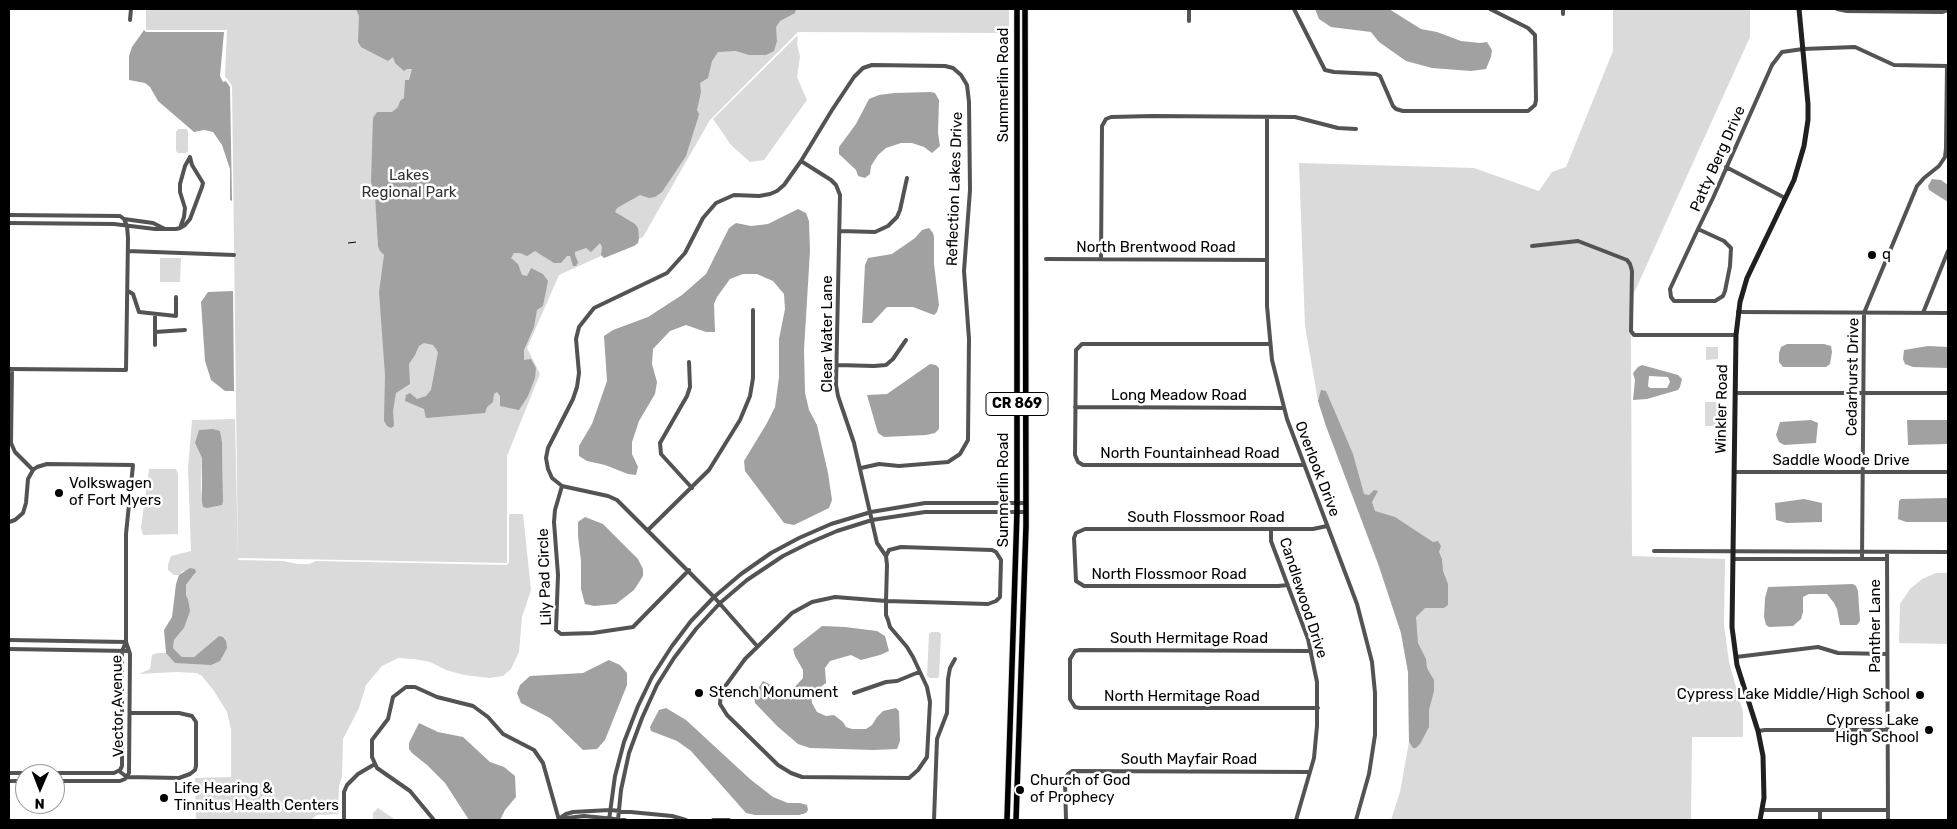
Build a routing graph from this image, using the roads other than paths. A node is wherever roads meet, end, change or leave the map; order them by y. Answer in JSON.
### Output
{"nodes":[{"id":1,"x":131,"y":9,"type":"edge"},
{"id":2,"x":1016,"y":9,"type":"edge"},
{"id":3,"x":1026,"y":9,"type":"edge"},
{"id":4,"x":1189,"y":9,"type":"edge"},
{"id":5,"x":1294,"y":9,"type":"edge"},
{"id":6,"x":1490,"y":9,"type":"edge"},
{"id":7,"x":1799,"y":9,"type":"edge"},
{"id":8,"x":1838,"y":9,"type":"edge"},
{"id":9,"x":1948,"y":10,"type":"edge"},
{"id":10,"x":130,"y":20,"type":"dead end"},
{"id":11,"x":1190,"y":21,"type":"dead end"},
{"id":12,"x":1803,"y":49,"type":"junction"},
{"id":13,"x":1948,"y":66,"type":"edge"},
{"id":14,"x":1267,"y":117,"type":"junction"},
{"id":15,"x":1356,"y":129,"type":"dead end"},
{"id":16,"x":801,"y":161,"type":"junction"},
{"id":17,"x":1726,"y":167,"type":"junction"},
{"id":18,"x":907,"y":178,"type":"dead end"},
{"id":19,"x":1785,"y":198,"type":"junction"},
{"id":20,"x":9,"y":215,"type":"edge"},
{"id":21,"x":124,"y":219,"type":"junction"},
{"id":22,"x":9,"y":224,"type":"edge"},
{"id":23,"x":127,"y":226,"type":"junction"},
{"id":24,"x":180,"y":228,"type":"junction"},
{"id":25,"x":1698,"y":229,"type":"junction"},
{"id":26,"x":168,"y":230,"type":"junction"},
{"id":27,"x":840,"y":231,"type":"junction"},
{"id":28,"x":1532,"y":246,"type":"dead end"},
{"id":29,"x":128,"y":251,"type":"junction"},
{"id":30,"x":1948,"y":252,"type":"edge"},
{"id":31,"x":234,"y":254,"type":"dead end"},
{"id":32,"x":1101,"y":258,"type":"junction"},
{"id":33,"x":1046,"y":259,"type":"dead end"},
{"id":34,"x":1267,"y":260,"type":"junction"},
{"id":35,"x":128,"y":291,"type":"junction"},
{"id":36,"x":176,"y":297,"type":"dead end"},
{"id":37,"x":753,"y":310,"type":"dead end"},
{"id":38,"x":1738,"y":312,"type":"junction"},
{"id":39,"x":1948,"y":313,"type":"edge"},
{"id":40,"x":155,"y":314,"type":"junction"},
{"id":41,"x":1864,"y":314,"type":"junction"},
{"id":42,"x":1924,"y":314,"type":"junction"},
{"id":43,"x":185,"y":330,"type":"dead end"},
{"id":44,"x":155,"y":332,"type":"junction"},
{"id":45,"x":1736,"y":335,"type":"junction"},
{"id":46,"x":906,"y":340,"type":"dead end"},
{"id":47,"x":1270,"y":344,"type":"junction"},
{"id":48,"x":155,"y":345,"type":"dead end"},
{"id":49,"x":689,"y":362,"type":"dead end"},
{"id":50,"x":837,"y":365,"type":"junction"},
{"id":51,"x":10,"y":369,"type":"edge"},
{"id":52,"x":1735,"y":393,"type":"junction"},
{"id":53,"x":1863,"y":393,"type":"junction"},
{"id":54,"x":1948,"y":393,"type":"edge"},
{"id":55,"x":1075,"y":407,"type":"junction"},
{"id":56,"x":1283,"y":408,"type":"junction"},
{"id":57,"x":1304,"y":465,"type":"junction"},
{"id":58,"x":861,"y":468,"type":"junction"},
{"id":59,"x":33,"y":470,"type":"junction"},
{"id":60,"x":1734,"y":472,"type":"junction"},
{"id":61,"x":1863,"y":472,"type":"junction"},
{"id":62,"x":1948,"y":472,"type":"edge"},
{"id":63,"x":562,"y":486,"type":"junction"},
{"id":64,"x":692,"y":488,"type":"junction"},
{"id":65,"x":1017,"y":503,"type":"junction"},
{"id":66,"x":1026,"y":503,"type":"junction"},
{"id":67,"x":871,"y":512,"type":"junction"},
{"id":68,"x":1017,"y":512,"type":"junction"},
{"id":69,"x":1026,"y":512,"type":"junction"},
{"id":70,"x":872,"y":520,"type":"junction"},
{"id":71,"x":9,"y":522,"type":"edge"},
{"id":72,"x":1327,"y":526,"type":"junction"},
{"id":73,"x":1270,"y":529,"type":"junction"},
{"id":74,"x":648,"y":530,"type":"junction"},
{"id":75,"x":1654,"y":551,"type":"dead end"},
{"id":76,"x":1733,"y":551,"type":"junction"},
{"id":77,"x":1862,"y":551,"type":"junction"},
{"id":78,"x":1887,"y":552,"type":"junction"},
{"id":79,"x":1948,"y":552,"type":"edge"},
{"id":80,"x":886,"y":556,"type":"junction"},
{"id":81,"x":1075,"y":558,"type":"joint"},
{"id":82,"x":1733,"y":559,"type":"junction"},
{"id":83,"x":1862,"y":559,"type":"junction"},
{"id":84,"x":1887,"y":559,"type":"junction"},
{"id":85,"x":689,"y":570,"type":"junction"},
{"id":86,"x":1288,"y":584,"type":"junction"},
{"id":87,"x":714,"y":597,"type":"junction"},
{"id":88,"x":886,"y":601,"type":"junction"},
{"id":89,"x":720,"y":603,"type":"junction"},
{"id":90,"x":9,"y":640,"type":"edge"},
{"id":91,"x":126,"y":642,"type":"junction"},
{"id":92,"x":757,"y":646,"type":"junction"},
{"id":93,"x":9,"y":650,"type":"edge"},
{"id":94,"x":122,"y":651,"type":"junction"},
{"id":95,"x":129,"y":651,"type":"junction"},
{"id":96,"x":1311,"y":651,"type":"junction"},
{"id":97,"x":1887,"y":654,"type":"junction"},
{"id":98,"x":1736,"y":657,"type":"junction"},
{"id":99,"x":955,"y":659,"type":"dead end"},
{"id":100,"x":919,"y":672,"type":"junction"},
{"id":101,"x":1070,"y":679,"type":"joint"},
{"id":102,"x":854,"y":693,"type":"dead end"},
{"id":103,"x":1318,"y":708,"type":"junction"},
{"id":104,"x":130,"y":713,"type":"junction"},
{"id":105,"x":1887,"y":730,"type":"junction"},
{"id":106,"x":1758,"y":731,"type":"junction"},
{"id":107,"x":375,"y":764,"type":"junction"},
{"id":108,"x":119,"y":770,"type":"junction"},
{"id":109,"x":9,"y":772,"type":"edge"},
{"id":110,"x":1310,"y":772,"type":"junction"},
{"id":111,"x":126,"y":778,"type":"junction"},
{"id":112,"x":65,"y":781,"type":"edge"},
{"id":113,"x":610,"y":810,"type":"junction"},
{"id":114,"x":1763,"y":810,"type":"junction"},
{"id":115,"x":1820,"y":810,"type":"junction"},
{"id":116,"x":1888,"y":810,"type":"junction"},
{"id":117,"x":618,"y":812,"type":"junction"},
{"id":118,"x":609,"y":819,"type":"edge"},
{"id":119,"x":344,"y":820,"type":"edge"},
{"id":120,"x":434,"y":820,"type":"edge"},
{"id":121,"x":559,"y":820,"type":"edge"},
{"id":122,"x":618,"y":820,"type":"edge"},
{"id":123,"x":625,"y":820,"type":"edge"},
{"id":124,"x":686,"y":820,"type":"edge"},
{"id":125,"x":714,"y":820,"type":"edge"},
{"id":126,"x":729,"y":820,"type":"edge"},
{"id":127,"x":934,"y":820,"type":"edge"},
{"id":128,"x":1006,"y":820,"type":"edge"},
{"id":129,"x":1016,"y":820,"type":"edge"},
{"id":130,"x":1066,"y":820,"type":"edge"},
{"id":131,"x":1296,"y":820,"type":"edge"},
{"id":132,"x":1356,"y":820,"type":"edge"},
{"id":133,"x":1760,"y":820,"type":"edge"},
{"id":134,"x":1820,"y":820,"type":"edge"},
{"id":135,"x":1888,"y":820,"type":"edge"}],
"edges":[{"from":1,"to":10,"type":"street"},
{"from":2,"to":65,"type":"main road","name":"Summerlin Road","number":"CR 869"},
{"from":3,"to":66,"type":"main road","name":"Summerlin Road","number":"CR 869"},
{"from":4,"to":11,"type":"street"},
{"from":5,"to":6,"type":"street"},
{"from":7,"to":12,"type":"street","name":"Winkler Road"},
{"from":8,"to":9,"type":"street"},
{"from":12,"to":13,"type":"street","name":"Patty Berg Drive"},
{"from":12,"to":17,"type":"street","name":"Patty Berg Drive"},
{"from":12,"to":19,"type":"street","name":"Winkler Road"},
{"from":13,"to":41,"type":"street","name":"Cedarhurst Drive"},
{"from":14,"to":15,"type":"street"},
{"from":14,"to":32,"type":"street"},
{"from":14,"to":34,"type":"street","name":"Overlook Drive"},
{"from":16,"to":27,"type":"street","name":"Clear Water Lane"},
{"from":16,"to":58,"type":"street","name":"Reflection Lakes Drive"},
{"from":16,"to":63,"type":"street","name":"Reflection Lakes Drive"},
{"from":17,"to":19,"type":"street"},
{"from":17,"to":25,"type":"street","name":"Patty Berg Drive"},
{"from":18,"to":27,"type":"street"},
{"from":19,"to":38,"type":"street","name":"Winkler Road"},
{"from":20,"to":21,"type":"street"},
{"from":21,"to":23,"type":"street"},
{"from":21,"to":26,"type":"street"},
{"from":22,"to":23,"type":"street"},
{"from":23,"to":26,"type":"street"},
{"from":23,"to":29,"type":"street"},
{"from":24,"to":24,"type":"street"},
{"from":24,"to":26,"type":"street"},
{"from":25,"to":25,"type":"street","name":"Patty Berg Drive"},
{"from":27,"to":50,"type":"street","name":"Clear Water Lane"},
{"from":28,"to":45,"type":"street"},
{"from":29,"to":31,"type":"street"},
{"from":29,"to":35,"type":"street"},
{"from":30,"to":42,"type":"street"},
{"from":32,"to":33,"type":"street","name":"North Brentwood Road"},
{"from":32,"to":34,"type":"street","name":"North Brentwood Road"},
{"from":34,"to":47,"type":"street","name":"Overlook Drive"},
{"from":35,"to":40,"type":"street"},
{"from":35,"to":51,"type":"street"},
{"from":36,"to":40,"type":"street"},
{"from":37,"to":64,"type":"street"},
{"from":38,"to":41,"type":"street"},
{"from":38,"to":45,"type":"street","name":"Winkler Road"},
{"from":39,"to":42,"type":"street"},
{"from":40,"to":44,"type":"street"},
{"from":41,"to":42,"type":"street"},
{"from":41,"to":53,"type":"street","name":"Cedarhurst Drive"},
{"from":43,"to":44,"type":"street"},
{"from":44,"to":48,"type":"street"},
{"from":45,"to":52,"type":"street","name":"Winkler Road"},
{"from":46,"to":50,"type":"street"},
{"from":47,"to":55,"type":"street"},
{"from":47,"to":56,"type":"street","name":"Overlook Drive"},
{"from":49,"to":64,"type":"street"},
{"from":50,"to":58,"type":"street","name":"Clear Water Lane"},
{"from":51,"to":59,"type":"street"},
{"from":52,"to":53,"type":"street"},
{"from":52,"to":60,"type":"street","name":"Winkler Road"},
{"from":53,"to":54,"type":"street"},
{"from":53,"to":61,"type":"street","name":"Cedarhurst Drive"},
{"from":55,"to":56,"type":"street","name":"Long Meadow Road"},
{"from":55,"to":57,"type":"street","name":"North Fountainhead Road"},
{"from":56,"to":57,"type":"street","name":"Overlook Drive"},
{"from":57,"to":72,"type":"street","name":"Overlook Drive"},
{"from":58,"to":67,"type":"street","name":"Clear Water Lane"},
{"from":59,"to":71,"type":"street"},
{"from":59,"to":91,"type":"street"},
{"from":60,"to":61,"type":"street","name":"Saddle Woode Drive"},
{"from":60,"to":76,"type":"street","name":"Winkler Road"},
{"from":61,"to":62,"type":"street","name":"Saddle Woode Drive"},
{"from":61,"to":77,"type":"street","name":"Cedarhurst Drive"},
{"from":63,"to":74,"type":"street"},
{"from":63,"to":85,"type":"street","name":"Lily Pad Circle"},
{"from":64,"to":74,"type":"street"},
{"from":65,"to":66,"type":"street"},
{"from":65,"to":67,"type":"street"},
{"from":65,"to":68,"type":"main road","name":"Summerlin Road","number":"CR 869"},
{"from":66,"to":69,"type":"main road","name":"Summerlin Road","number":"CR 869"},
{"from":67,"to":70,"type":"street","name":"Clear Water Lane"},
{"from":67,"to":87,"type":"street"},
{"from":68,"to":69,"type":"street"},
{"from":68,"to":70,"type":"street"},
{"from":68,"to":128,"type":"main road","name":"Summerlin Road","number":"CR 869"},
{"from":69,"to":129,"type":"main road","name":"Summerlin Road","number":"CR 869"},
{"from":70,"to":80,"type":"street","name":"Clear Water Lane"},
{"from":70,"to":89,"type":"street"},
{"from":72,"to":73,"type":"street","name":"South Flossmoor Road"},
{"from":72,"to":132,"type":"street","name":"Overlook Drive"},
{"from":73,"to":81,"type":"street","name":"South Flossmoor Road"},
{"from":73,"to":86,"type":"street","name":"Candlewood Drive"},
{"from":74,"to":85,"type":"street"},
{"from":75,"to":76,"type":"street"},
{"from":76,"to":77,"type":"street"},
{"from":76,"to":82,"type":"street","name":"Winkler Road"},
{"from":77,"to":78,"type":"street"},
{"from":77,"to":83,"type":"street","name":"Cedarhurst Drive"},
{"from":78,"to":79,"type":"street"},
{"from":78,"to":84,"type":"street","name":"Panther Lane"},
{"from":80,"to":88,"type":"street"},
{"from":80,"to":88,"type":"street"},
{"from":81,"to":86,"type":"street","name":"North Flossmoor Road"},
{"from":82,"to":83,"type":"street"},
{"from":82,"to":98,"type":"street","name":"Winkler Road"},
{"from":83,"to":84,"type":"street"},
{"from":84,"to":97,"type":"street","name":"Panther Lane"},
{"from":85,"to":87,"type":"street"},
{"from":86,"to":96,"type":"street","name":"Candlewood Drive"},
{"from":87,"to":89,"type":"street"},
{"from":87,"to":113,"type":"street"},
{"from":88,"to":92,"type":"street"},
{"from":88,"to":100,"type":"street"},
{"from":89,"to":92,"type":"street"},
{"from":89,"to":117,"type":"street"},
{"from":90,"to":91,"type":"street"},
{"from":91,"to":94,"type":"street","name":"Vector Avenue"},
{"from":91,"to":95,"type":"street","name":"Vector Avenue"},
{"from":92,"to":100,"type":"street"},
{"from":93,"to":94,"type":"street"},
{"from":94,"to":95,"type":"street"},
{"from":94,"to":108,"type":"street","name":"Vector Avenue"},
{"from":95,"to":104,"type":"street","name":"Vector Avenue"},
{"from":96,"to":101,"type":"street","name":"South Hermitage Road"},
{"from":96,"to":103,"type":"street","name":"Candlewood Drive"},
{"from":97,"to":98,"type":"street"},
{"from":97,"to":105,"type":"street","name":"Panther Lane"},
{"from":98,"to":106,"type":"street","name":"Winkler Road"},
{"from":99,"to":127,"type":"street"},
{"from":100,"to":102,"type":"street"},
{"from":101,"to":103,"type":"street","name":"North Hermitage Road"},
{"from":103,"to":110,"type":"street","name":"Candlewood Drive"},
{"from":104,"to":111,"type":"street","name":"Vector Avenue"},
{"from":104,"to":111,"type":"street"},
{"from":105,"to":106,"type":"street"},
{"from":105,"to":116,"type":"street","name":"Panther Lane"},
{"from":106,"to":114,"type":"street","name":"Winkler Road"},
{"from":107,"to":119,"type":"street"},
{"from":107,"to":120,"type":"street"},
{"from":107,"to":121,"type":"street"},
{"from":108,"to":109,"type":"street"},
{"from":108,"to":111,"type":"street"},
{"from":110,"to":130,"type":"street","name":"South Mayfair Road"},
{"from":110,"to":131,"type":"street","name":"Candlewood Drive"},
{"from":111,"to":112,"type":"street"},
{"from":113,"to":117,"type":"street"},
{"from":113,"to":118,"type":"street"},
{"from":113,"to":121,"type":"street"},
{"from":114,"to":115,"type":"street"},
{"from":114,"to":133,"type":"street","name":"Winkler Road"},
{"from":115,"to":116,"type":"street"},
{"from":115,"to":134,"type":"street"},
{"from":116,"to":135,"type":"street","name":"Panther Lane"},
{"from":117,"to":122,"type":"street"},
{"from":117,"to":124,"type":"street"},
{"from":118,"to":121,"type":"street"},
{"from":118,"to":122,"type":"street"},
{"from":122,"to":123,"type":"street"},
{"from":125,"to":126,"type":"street"}]}
